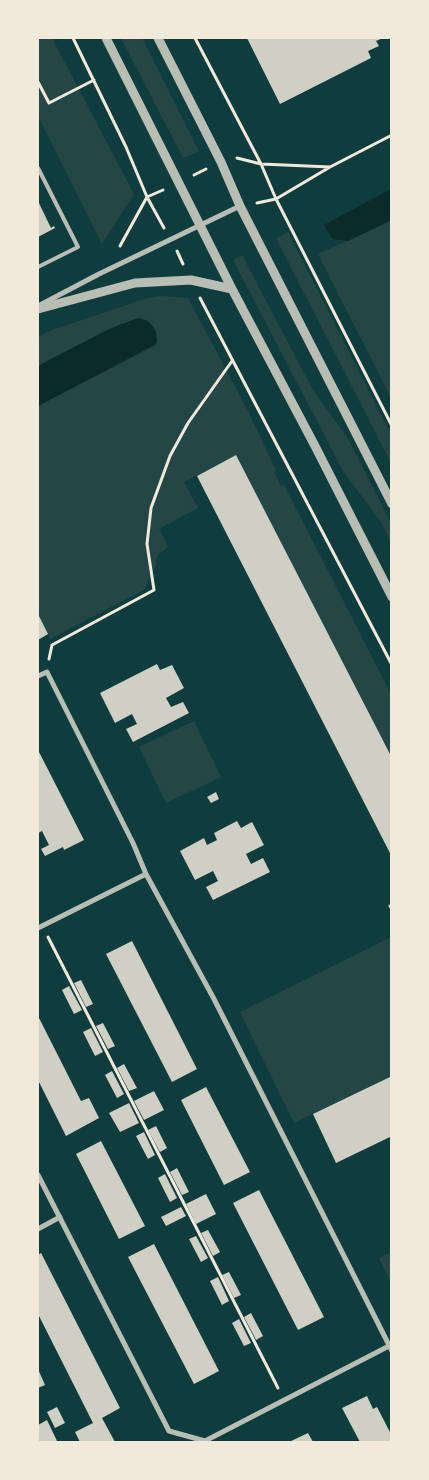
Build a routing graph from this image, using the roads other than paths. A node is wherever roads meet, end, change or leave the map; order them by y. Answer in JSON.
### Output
{"nodes":[{"id":1,"x":106,"y":38,"type":"edge"},
{"id":2,"x":158,"y":38,"type":"edge"},
{"id":3,"x":38,"y":168,"type":"edge"},
{"id":4,"x":240,"y":206,"type":"junction"},
{"id":5,"x":200,"y":226,"type":"junction"},
{"id":6,"x":38,"y":267,"type":"edge"},
{"id":7,"x":232,"y":289,"type":"junction"},
{"id":8,"x":38,"y":308,"type":"edge"},
{"id":9,"x":392,"y":504,"type":"edge"},
{"id":10,"x":392,"y":597,"type":"edge"},
{"id":11,"x":38,"y":676,"type":"edge"},
{"id":12,"x":146,"y":874,"type":"junction"},
{"id":13,"x":40,"y":927,"type":"edge"},
{"id":14,"x":38,"y":1175,"type":"edge"},
{"id":15,"x":60,"y":1218,"type":"junction"},
{"id":16,"x":38,"y":1229,"type":"edge"},
{"id":17,"x":390,"y":1349,"type":"edge"}],
"edges":[{"from":1,"to":5,"type":"street"},
{"from":2,"to":4,"type":"street"},
{"from":3,"to":6,"type":"lane"},
{"from":4,"to":5,"type":"street"},
{"from":4,"to":9,"type":"street"},
{"from":5,"to":7,"type":"street"},
{"from":5,"to":8,"type":"street"},
{"from":7,"to":8,"type":"street"},
{"from":7,"to":10,"type":"street"},
{"from":11,"to":12,"type":"street"},
{"from":12,"to":13,"type":"street"},
{"from":12,"to":17,"type":"street"},
{"from":14,"to":15,"type":"street"},
{"from":15,"to":16,"type":"street"},
{"from":15,"to":17,"type":"street"}]}
